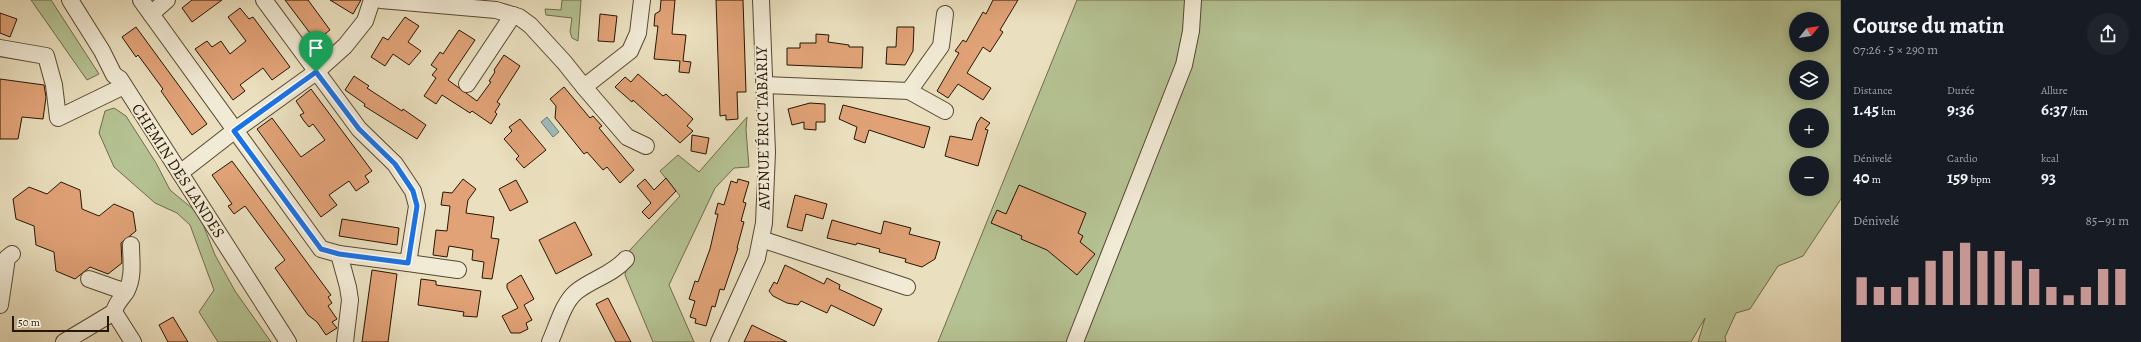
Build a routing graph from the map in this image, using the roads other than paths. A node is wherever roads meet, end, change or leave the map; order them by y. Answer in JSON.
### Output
{"nodes":[{"id":1,"x":70,"y":0,"type":"edge"},
{"id":2,"x":141,"y":0,"type":"edge"},
{"id":3,"x":167,"y":0,"type":"edge"},
{"id":4,"x":264,"y":0,"type":"edge"},
{"id":5,"x":372,"y":0,"type":"edge"},
{"id":6,"x":380,"y":0,"type":"edge"},
{"id":7,"x":642,"y":0,"type":"edge"},
{"id":8,"x":761,"y":0,"type":"edge"},
{"id":9,"x":1193,"y":0,"type":"edge"},
{"id":10,"x":151,"y":14,"type":"junction"},
{"id":11,"x":945,"y":14,"type":"dead end"},
{"id":12,"x":513,"y":15,"type":"junction"},
{"id":13,"x":0,"y":48,"type":"edge"},
{"id":14,"x":316,"y":72,"type":"junction"},
{"id":15,"x":467,"y":84,"type":"dead end"},
{"id":16,"x":765,"y":85,"type":"junction"},
{"id":17,"x":124,"y":86,"type":"junction"},
{"id":18,"x":584,"y":87,"type":"junction"},
{"id":19,"x":909,"y":91,"type":"junction"},
{"id":20,"x":945,"y":111,"type":"dead end"},
{"id":21,"x":234,"y":131,"type":"junction"},
{"id":22,"x":646,"y":146,"type":"dead end"},
{"id":23,"x":180,"y":174,"type":"junction"},
{"id":24,"x":761,"y":239,"type":"junction"},
{"id":25,"x":130,"y":245,"type":"dead end"},
{"id":26,"x":12,"y":254,"type":"dead end"},
{"id":27,"x":339,"y":254,"type":"junction"},
{"id":28,"x":626,"y":259,"type":"dead end"},
{"id":29,"x":408,"y":263,"type":"junction"},
{"id":30,"x":458,"y":270,"type":"dead end"},
{"id":31,"x":89,"y":279,"type":"dead end"},
{"id":32,"x":907,"y":287,"type":"dead end"},
{"id":33,"x":126,"y":292,"type":"junction"},
{"id":34,"x":0,"y":305,"type":"edge"},
{"id":35,"x":114,"y":312,"type":"junction"},
{"id":36,"x":64,"y":342,"type":"edge"},
{"id":37,"x":132,"y":342,"type":"edge"},
{"id":38,"x":288,"y":342,"type":"edge"},
{"id":39,"x":344,"y":342,"type":"edge"},
{"id":40,"x":550,"y":342,"type":"edge"},
{"id":41,"x":719,"y":342,"type":"edge"},
{"id":42,"x":1075,"y":342,"type":"edge"}],
"edges":[{"from":1,"to":17,"type":"street","name":"CHEMIN DES LANDES"},
{"from":2,"to":10,"type":"street"},
{"from":3,"to":10,"type":"street"},
{"from":4,"to":14,"type":"street"},
{"from":5,"to":14,"type":"street"},
{"from":6,"to":12,"type":"street"},
{"from":7,"to":18,"type":"street"},
{"from":8,"to":16,"type":"street","name":"AVENUE ÉRIC TABARLY"},
{"from":9,"to":42,"type":"street"},
{"from":10,"to":21,"type":"street"},
{"from":11,"to":19,"type":"street"},
{"from":12,"to":15,"type":"street"},
{"from":12,"to":18,"type":"street"},
{"from":13,"to":17,"type":"street"},
{"from":14,"to":21,"type":"street"},
{"from":14,"to":29,"type":"street"},
{"from":16,"to":19,"type":"street"},
{"from":16,"to":24,"type":"street","name":"AVENUE ÉRIC TABARLY"},
{"from":17,"to":23,"type":"street","name":"CHEMIN DES LANDES"},
{"from":18,"to":22,"type":"street"},
{"from":19,"to":20,"type":"street"},
{"from":21,"to":23,"type":"street"},
{"from":21,"to":27,"type":"street"},
{"from":23,"to":38,"type":"street","name":"CHEMIN DES LANDES"},
{"from":24,"to":32,"type":"street"},
{"from":24,"to":41,"type":"street","name":"AVENUE ÉRIC TABARLY"},
{"from":25,"to":33,"type":"street"},
{"from":26,"to":34,"type":"street"},
{"from":27,"to":29,"type":"street"},
{"from":27,"to":39,"type":"street"},
{"from":28,"to":40,"type":"street"},
{"from":29,"to":30,"type":"street"},
{"from":31,"to":33,"type":"street"},
{"from":33,"to":35,"type":"street"},
{"from":35,"to":36,"type":"street"},
{"from":35,"to":37,"type":"street"}]}
